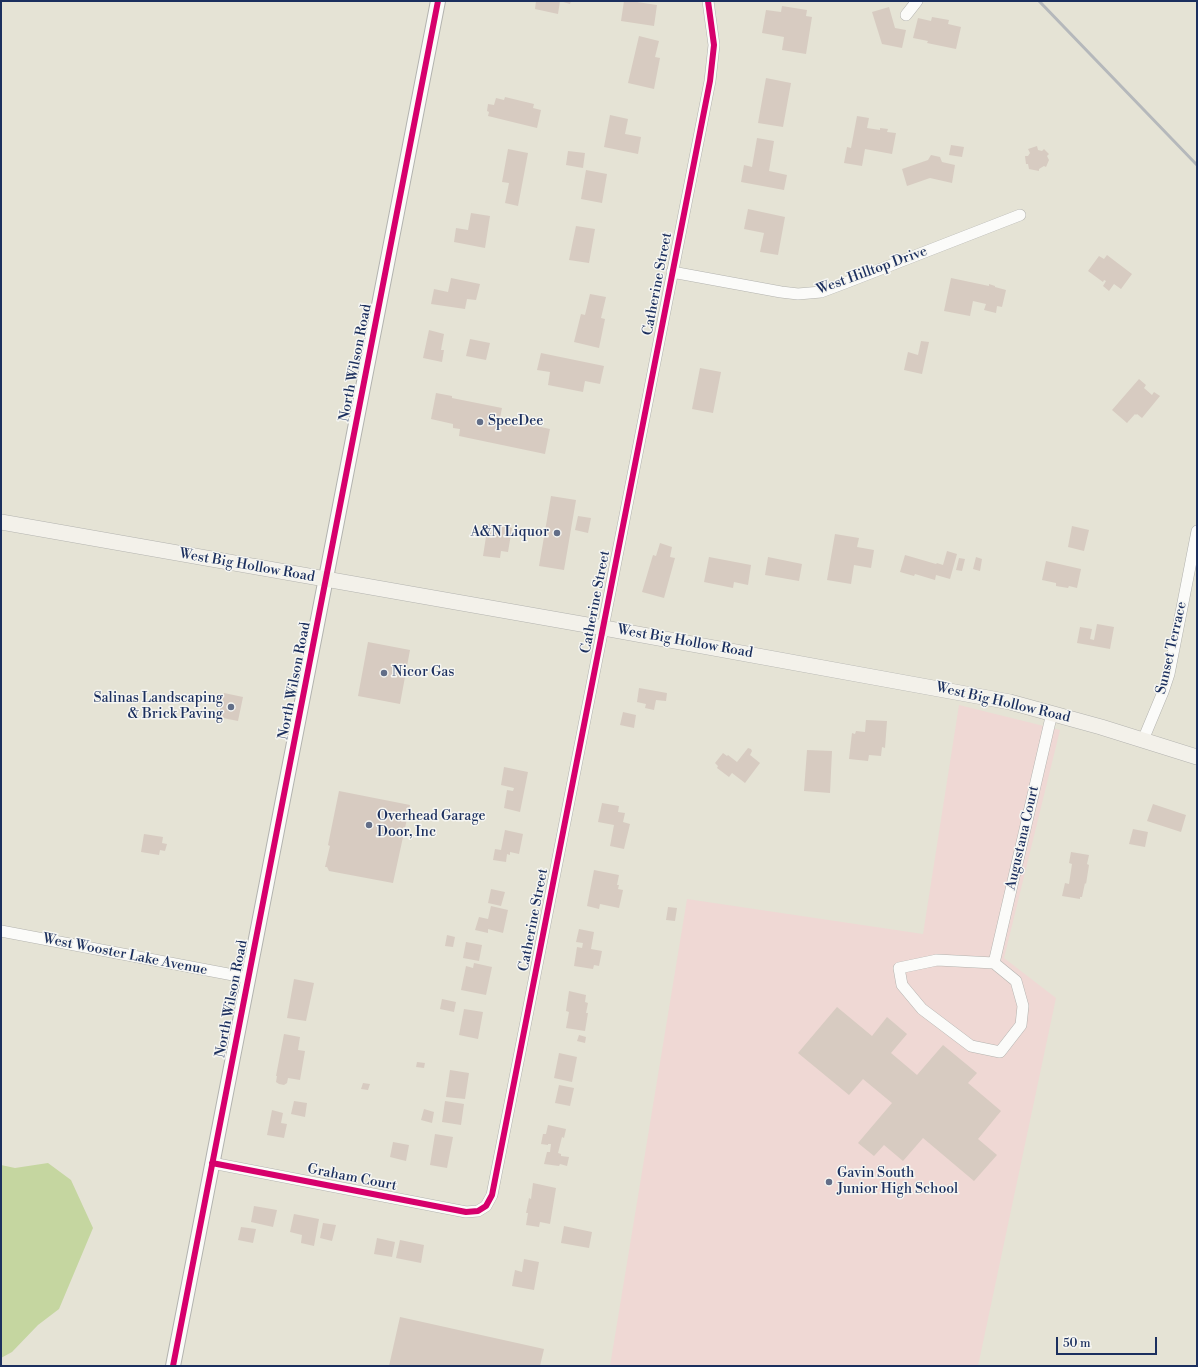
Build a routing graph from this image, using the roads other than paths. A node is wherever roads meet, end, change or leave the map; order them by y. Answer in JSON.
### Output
{"nodes":[{"id":1,"x":438,"y":1,"type":"edge"},
{"id":2,"x":708,"y":1,"type":"edge"},
{"id":3,"x":917,"y":1,"type":"edge"},
{"id":4,"x":906,"y":15,"type":"dead end"},
{"id":5,"x":1020,"y":215,"type":"dead end"},
{"id":6,"x":672,"y":272,"type":"junction"},
{"id":7,"x":1,"y":522,"type":"edge"},
{"id":8,"x":1197,"y":531,"type":"edge"},
{"id":9,"x":327,"y":580,"type":"junction"},
{"id":10,"x":604,"y":628,"type":"junction"},
{"id":11,"x":1052,"y":713,"type":"junction"},
{"id":12,"x":1143,"y":740,"type":"junction"},
{"id":13,"x":1197,"y":757,"type":"edge"},
{"id":14,"x":1,"y":931,"type":"edge"},
{"id":15,"x":994,"y":963,"type":"junction"},
{"id":16,"x":249,"y":978,"type":"junction"},
{"id":17,"x":212,"y":1163,"type":"junction"},
{"id":18,"x":486,"y":1206,"type":"joint"},
{"id":19,"x":173,"y":1366,"type":"edge"}],
"edges":[{"from":1,"to":9,"type":"street","name":"North Wilson Road"},
{"from":2,"to":6,"type":"street","name":"Catherine Street"},
{"from":3,"to":4,"type":"street"},
{"from":5,"to":6,"type":"street","name":"West Hilltop Drive"},
{"from":6,"to":10,"type":"street","name":"Catherine Street"},
{"from":7,"to":9,"type":"main road","name":"West Big Hollow Road"},
{"from":8,"to":12,"type":"street","name":"Sunset Terrace"},
{"from":9,"to":10,"type":"main road","name":"West Big Hollow Road"},
{"from":9,"to":16,"type":"street","name":"North Wilson Road"},
{"from":10,"to":11,"type":"main road","name":"West Big Hollow Road"},
{"from":10,"to":18,"type":"street","name":"Catherine Street"},
{"from":11,"to":12,"type":"main road","name":"West Big Hollow Road"},
{"from":11,"to":15,"type":"street","name":"Augustana Court"},
{"from":12,"to":13,"type":"main road","name":"West Big Hollow Road"},
{"from":14,"to":16,"type":"street","name":"West Wooster Lake Avenue"},
{"from":15,"to":15,"type":"street"},
{"from":16,"to":17,"type":"street","name":"North Wilson Road"},
{"from":17,"to":18,"type":"street","name":"Graham Court"},
{"from":17,"to":19,"type":"street","name":"North Wilson Road"}]}
